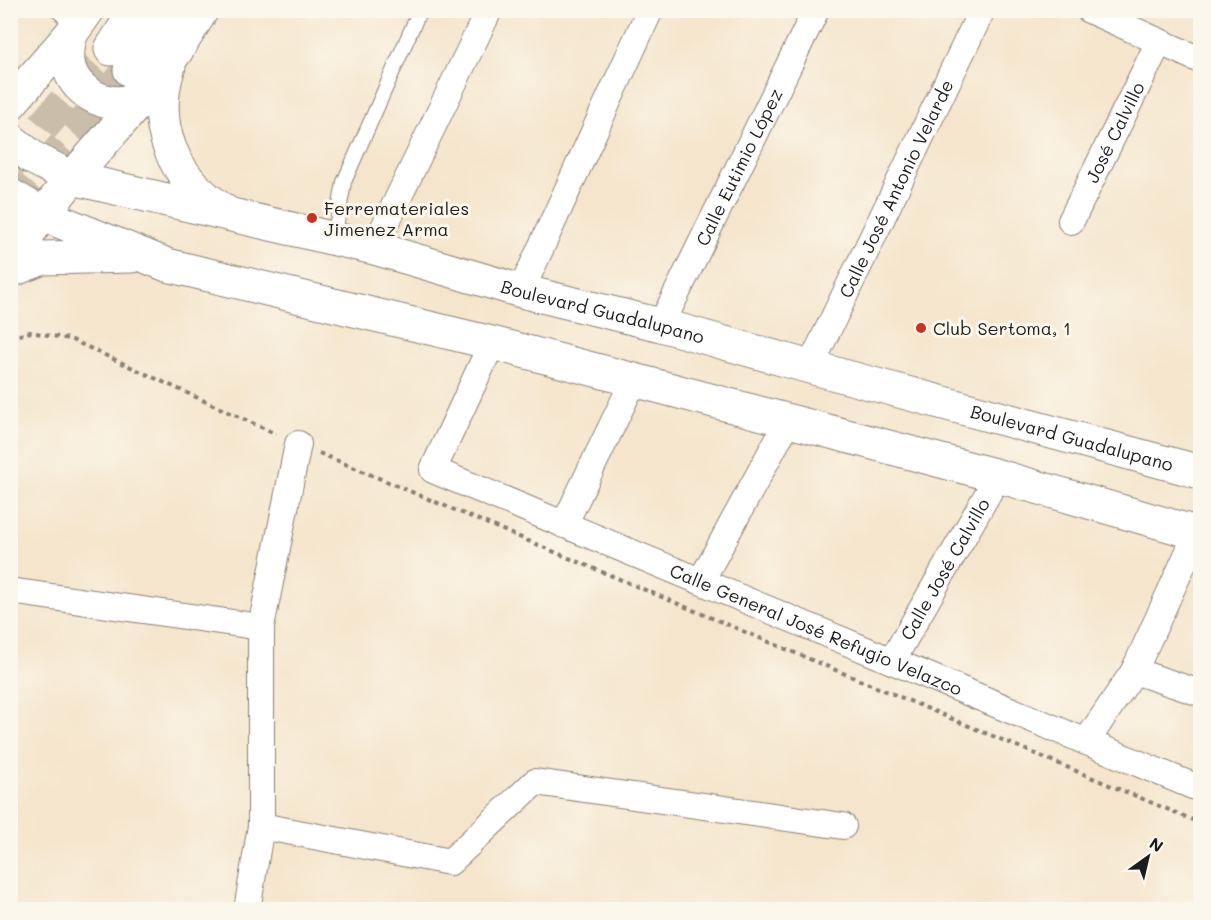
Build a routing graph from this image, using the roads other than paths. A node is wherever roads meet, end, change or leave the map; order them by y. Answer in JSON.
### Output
{"nodes":[{"id":1,"x":136,"y":10,"type":"edge"},
{"id":2,"x":169,"y":10,"type":"edge"},
{"id":3,"x":202,"y":10,"type":"edge"},
{"id":4,"x":420,"y":10,"type":"edge"},
{"id":5,"x":489,"y":10,"type":"edge"},
{"id":6,"x":650,"y":10,"type":"edge"},
{"id":7,"x":816,"y":10,"type":"edge"},
{"id":8,"x":982,"y":10,"type":"edge"},
{"id":9,"x":1089,"y":10,"type":"edge"},
{"id":10,"x":73,"y":20,"type":"edge"},
{"id":11,"x":1159,"y":42,"type":"junction"},
{"id":12,"x":177,"y":50,"type":"junction"},
{"id":13,"x":1200,"y":60,"type":"edge"},
{"id":14,"x":129,"y":70,"type":"junction"},
{"id":15,"x":10,"y":104,"type":"edge"},
{"id":16,"x":10,"y":139,"type":"edge"},
{"id":17,"x":72,"y":178,"type":"junction"},
{"id":18,"x":10,"y":195,"type":"edge"},
{"id":19,"x":45,"y":215,"type":"junction"},
{"id":20,"x":238,"y":218,"type":"junction"},
{"id":21,"x":1071,"y":221,"type":"dead end"},
{"id":22,"x":334,"y":239,"type":"junction"},
{"id":23,"x":374,"y":248,"type":"junction"},
{"id":24,"x":10,"y":256,"type":"edge"},
{"id":25,"x":144,"y":256,"type":"junction"},
{"id":26,"x":10,"y":271,"type":"edge"},
{"id":27,"x":521,"y":291,"type":"junction"},
{"id":28,"x":661,"y":325,"type":"junction"},
{"id":29,"x":492,"y":343,"type":"junction"},
{"id":30,"x":810,"y":367,"type":"junction"},
{"id":31,"x":634,"y":380,"type":"junction"},
{"id":32,"x":788,"y":421,"type":"junction"},
{"id":33,"x":298,"y":444,"type":"road end"},
{"id":34,"x":1200,"y":472,"type":"edge"},
{"id":35,"x":998,"y":476,"type":"junction"},
{"id":36,"x":564,"y":525,"type":"junction"},
{"id":37,"x":1199,"y":532,"type":"edge"},
{"id":38,"x":701,"y":581,"type":"junction"},
{"id":39,"x":10,"y":591,"type":"edge"},
{"id":40,"x":261,"y":627,"type":"junction"},
{"id":41,"x":892,"y":661,"type":"junction"},
{"id":42,"x":1134,"y":671,"type":"junction"},
{"id":43,"x":1200,"y":693,"type":"edge"},
{"id":44,"x":1086,"y":742,"type":"junction"},
{"id":45,"x":1200,"y":789,"type":"edge"},
{"id":46,"x":261,"y":826,"type":"junction"},
{"id":47,"x":843,"y":826,"type":"dead end"},
{"id":48,"x":247,"y":909,"type":"edge"}],
"edges":[{"from":1,"to":14,"type":"main road"},
{"from":2,"to":14,"type":"main road"},
{"from":3,"to":12,"type":"main road"},
{"from":4,"to":22,"type":"lane"},
{"from":5,"to":23,"type":"street"},
{"from":6,"to":27,"type":"street"},
{"from":7,"to":28,"type":"street","name":"Calle Eutimio López"},
{"from":8,"to":30,"type":"street","name":"Calle José Antonio Velarde"},
{"from":9,"to":11,"type":"street"},
{"from":10,"to":14,"type":"main road"},
{"from":10,"to":15,"type":"main road"},
{"from":11,"to":13,"type":"street"},
{"from":11,"to":21,"type":"street","name":"José Calvillo"},
{"from":12,"to":14,"type":"main road"},
{"from":12,"to":20,"type":"main road"},
{"from":14,"to":17,"type":"main road"},
{"from":16,"to":17,"type":"main road","name":"Boulevard Guadalupano"},
{"from":17,"to":19,"type":"main road"},
{"from":17,"to":20,"type":"main road","name":"Boulevard Guadalupano"},
{"from":18,"to":19,"type":"main road"},
{"from":19,"to":24,"type":"main road"},
{"from":19,"to":25,"type":"main road"},
{"from":20,"to":22,"type":"main road","name":"Boulevard Guadalupano"},
{"from":22,"to":23,"type":"main road","name":"Boulevard Guadalupano"},
{"from":23,"to":27,"type":"main road","name":"Boulevard Guadalupano"},
{"from":25,"to":26,"type":"main road"},
{"from":25,"to":29,"type":"main road"},
{"from":27,"to":28,"type":"main road","name":"Boulevard Guadalupano"},
{"from":28,"to":30,"type":"main road","name":"Boulevard Guadalupano"},
{"from":29,"to":31,"type":"main road"},
{"from":29,"to":36,"type":"street","name":"Calle General José Refugio Velazco"},
{"from":30,"to":34,"type":"main road","name":"Boulevard Guadalupano"},
{"from":31,"to":32,"type":"main road"},
{"from":31,"to":36,"type":"street"},
{"from":32,"to":35,"type":"main road"},
{"from":32,"to":38,"type":"street"},
{"from":33,"to":40,"type":"street"},
{"from":35,"to":37,"type":"main road"},
{"from":35,"to":41,"type":"street","name":"Calle José Calvillo"},
{"from":36,"to":38,"type":"street","name":"Calle General José Refugio Velazco"},
{"from":37,"to":42,"type":"street"},
{"from":38,"to":41,"type":"street","name":"Calle General José Refugio Velazco"},
{"from":39,"to":40,"type":"street"},
{"from":40,"to":46,"type":"street"},
{"from":41,"to":44,"type":"street","name":"Calle General José Refugio Velazco"},
{"from":42,"to":43,"type":"street"},
{"from":42,"to":44,"type":"street"},
{"from":44,"to":45,"type":"street","name":"Calle General José Refugio Velazco"},
{"from":46,"to":47,"type":"street"},
{"from":46,"to":48,"type":"street"}]}
